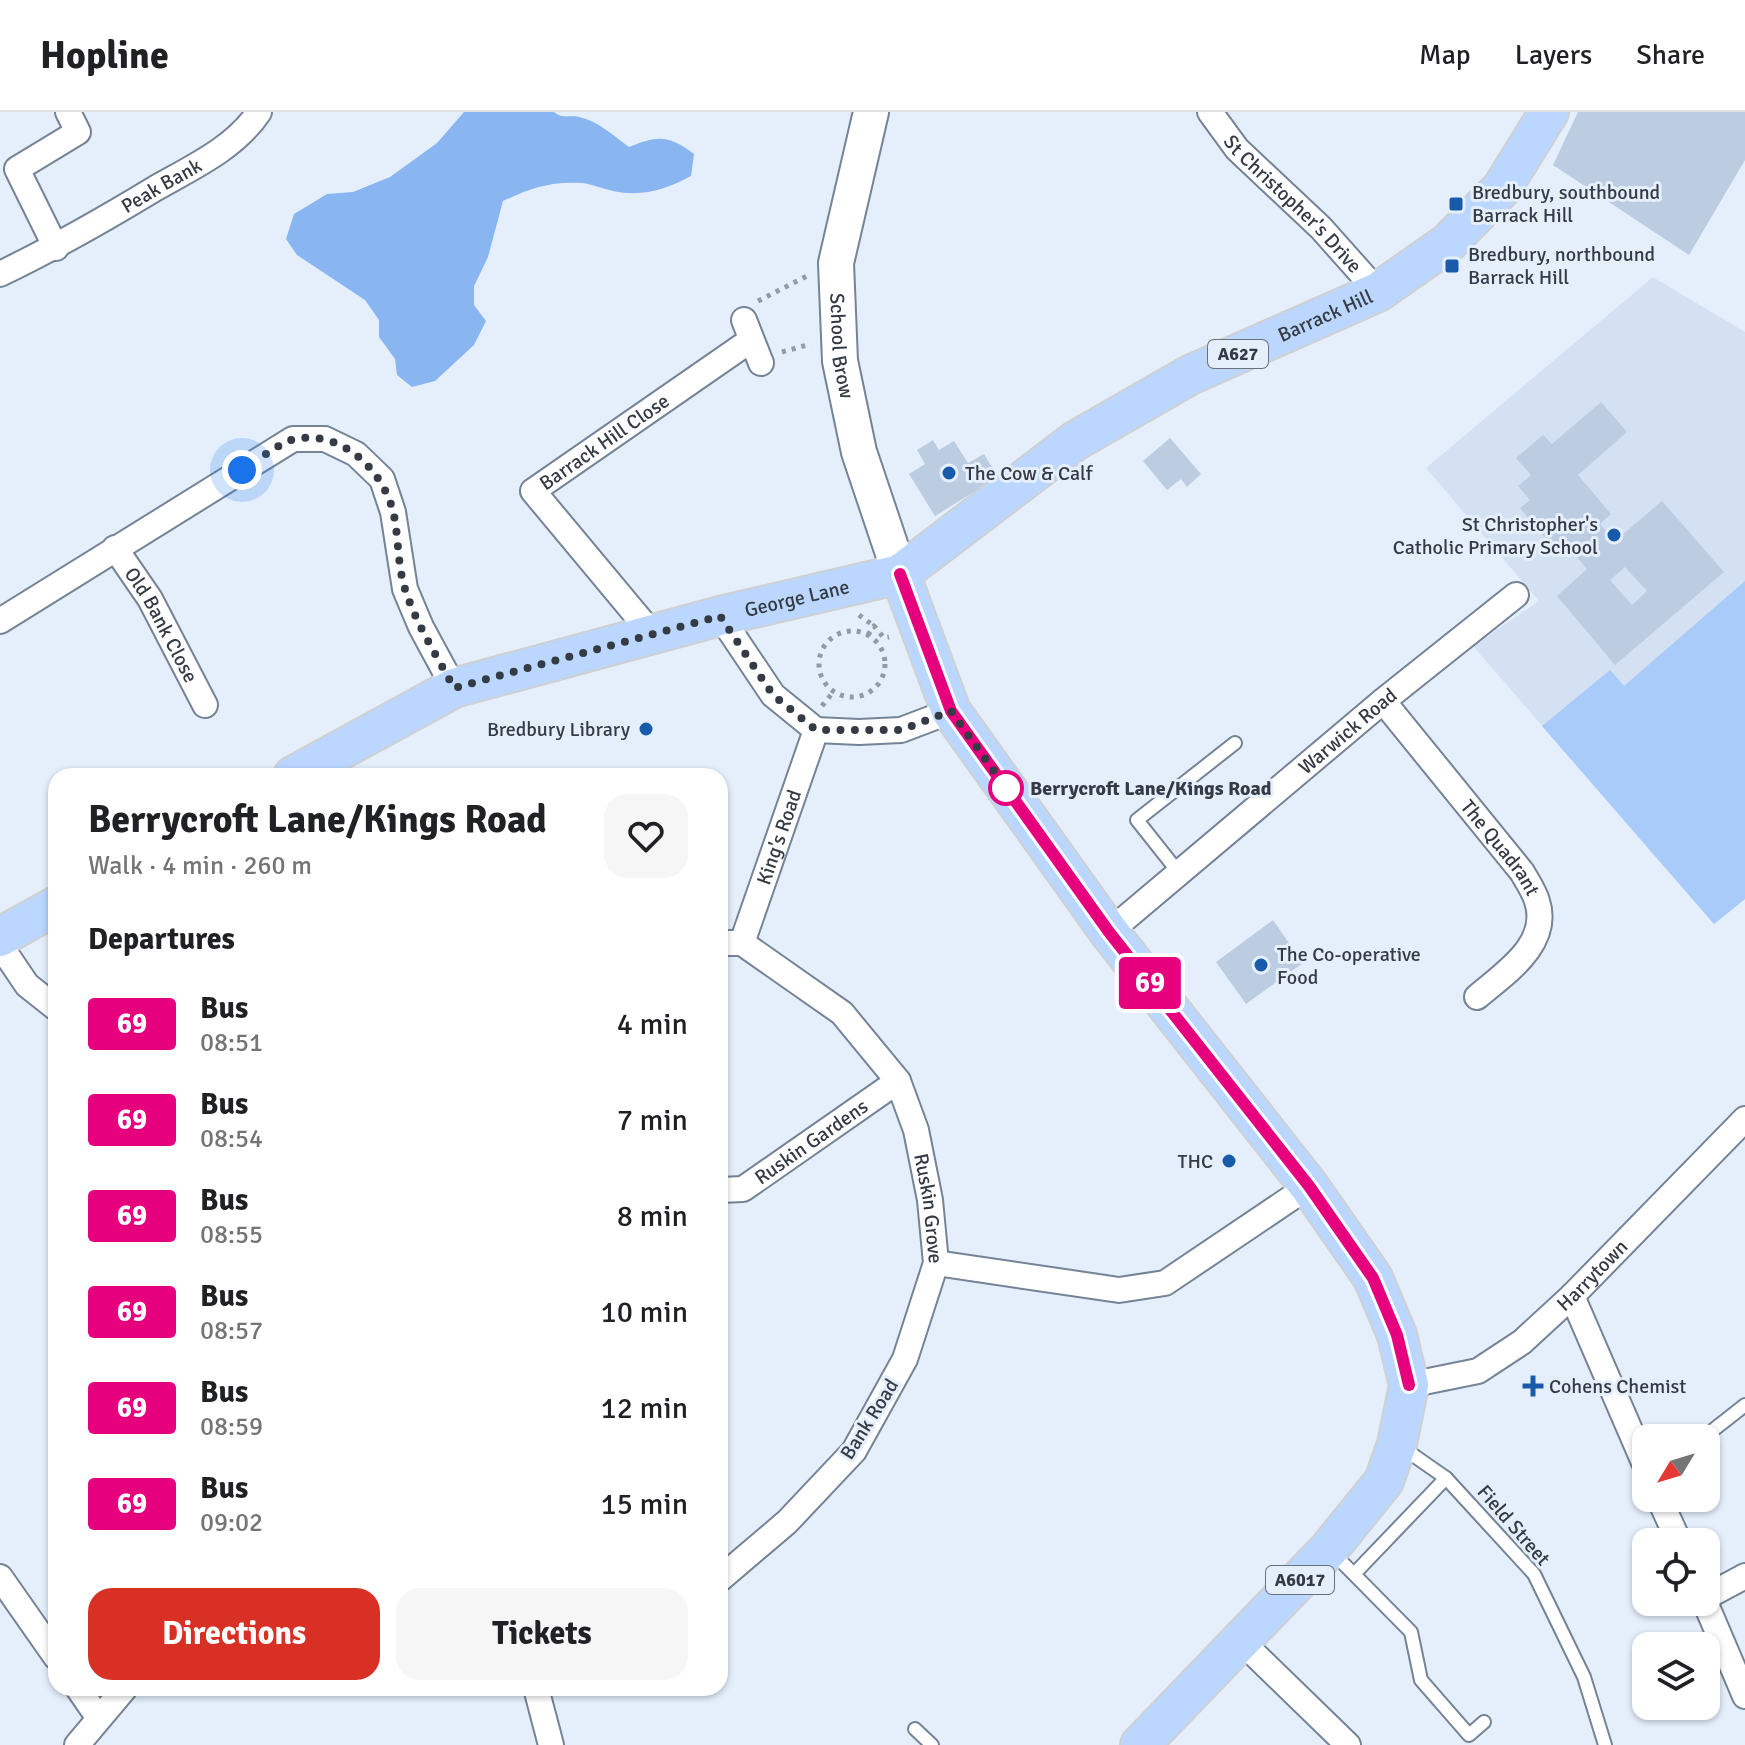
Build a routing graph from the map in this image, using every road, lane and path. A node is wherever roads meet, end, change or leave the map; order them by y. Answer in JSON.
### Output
{"nodes":[{"id":1,"x":68,"y":112,"type":"edge"},
{"id":2,"x":259,"y":112,"type":"edge"},
{"id":3,"x":871,"y":112,"type":"edge"},
{"id":4,"x":1210,"y":112,"type":"edge"},
{"id":5,"x":1549,"y":112,"type":"edge"},
{"id":6,"x":56,"y":248,"type":"junction"},
{"id":7,"x":836,"y":263,"type":"junction"},
{"id":8,"x":0,"y":274,"type":"edge"},
{"id":9,"x":1378,"y":292,"type":"junction"},
{"id":10,"x":747,"y":330,"type":"junction"},
{"id":11,"x":838,"y":336,"type":"junction"},
{"id":12,"x":761,"y":363,"type":"dead end"},
{"id":13,"x":115,"y":548,"type":"junction"},
{"id":14,"x":900,"y":574,"type":"junction"},
{"id":15,"x":1516,"y":595,"type":"dead end"},
{"id":16,"x":720,"y":616,"type":"junction"},
{"id":17,"x":0,"y":621,"type":"edge"},
{"id":18,"x":653,"y":635,"type":"junction"},
{"id":19,"x":454,"y":688,"type":"junction"},
{"id":20,"x":834,"y":691,"type":"junction"},
{"id":21,"x":1383,"y":701,"type":"junction"},
{"id":22,"x":205,"y":705,"type":"dead end"},
{"id":23,"x":951,"y":711,"type":"junction"},
{"id":24,"x":818,"y":719,"type":"junction"},
{"id":25,"x":1235,"y":743,"type":"dead end"},
{"id":26,"x":308,"y":768,"type":"edge"},
{"id":27,"x":1179,"y":873,"type":"junction"},
{"id":28,"x":48,"y":910,"type":"edge"},
{"id":29,"x":1109,"y":932,"type":"junction"},
{"id":30,"x":0,"y":937,"type":"edge"},
{"id":31,"x":731,"y":943,"type":"edge"},
{"id":32,"x":0,"y":945,"type":"edge"},
{"id":33,"x":1477,"y":997,"type":"dead end"},
{"id":34,"x":48,"y":1002,"type":"edge"},
{"id":35,"x":898,"y":1081,"type":"junction"},
{"id":36,"x":1745,"y":1119,"type":"edge"},
{"id":37,"x":1309,"y":1186,"type":"junction"},
{"id":38,"x":728,"y":1190,"type":"edge"},
{"id":39,"x":936,"y":1263,"type":"junction"},
{"id":40,"x":1572,"y":1296,"type":"junction"},
{"id":41,"x":1409,"y":1385,"type":"junction"},
{"id":42,"x":1745,"y":1405,"type":"edge"},
{"id":43,"x":1720,"y":1425,"type":"edge"},
{"id":44,"x":1632,"y":1435,"type":"edge"},
{"id":45,"x":1397,"y":1444,"type":"junction"},
{"id":46,"x":1446,"y":1478,"type":"junction"},
{"id":47,"x":1342,"y":1561,"type":"junction"},
{"id":48,"x":728,"y":1572,"type":"edge"},
{"id":49,"x":1745,"y":1576,"type":"edge"},
{"id":50,"x":0,"y":1577,"type":"edge"},
{"id":51,"x":1720,"y":1590,"type":"edge"},
{"id":52,"x":1712,"y":1616,"type":"edge"},
{"id":53,"x":1242,"y":1642,"type":"junction"},
{"id":54,"x":48,"y":1646,"type":"edge"},
{"id":55,"x":84,"y":1696,"type":"edge"},
{"id":56,"x":118,"y":1696,"type":"edge"},
{"id":57,"x":538,"y":1696,"type":"edge"},
{"id":58,"x":1745,"y":1696,"type":"edge"},
{"id":59,"x":98,"y":1717,"type":"junction"},
{"id":60,"x":1484,"y":1722,"type":"dead end"},
{"id":61,"x":915,"y":1729,"type":"dead end"},
{"id":62,"x":77,"y":1745,"type":"edge"},
{"id":63,"x":551,"y":1745,"type":"edge"},
{"id":64,"x":932,"y":1745,"type":"edge"},
{"id":65,"x":1140,"y":1745,"type":"edge"},
{"id":66,"x":1348,"y":1745,"type":"edge"},
{"id":67,"x":1605,"y":1745,"type":"edge"}],
"edges":[{"from":1,"to":6,"type":"street"},
{"from":2,"to":6,"type":"street","name":"Peak Bank"},
{"from":3,"to":7,"type":"main road","name":"School Brow"},
{"from":4,"to":9,"type":"street","name":"St Christopher's Drive"},
{"from":5,"to":9,"type":"main road","name":"Barrack Hill","number":"A627"},
{"from":6,"to":8,"type":"street","name":"Peak Bank"},
{"from":7,"to":10,"type":"path"},
{"from":7,"to":11,"type":"main road","name":"School Brow"},
{"from":9,"to":14,"type":"main road","name":"Barrack Hill","number":"A627"},
{"from":10,"to":11,"type":"path"},
{"from":10,"to":12,"type":"street"},
{"from":10,"to":18,"type":"street","name":"Barrack Hill Close"},
{"from":11,"to":14,"type":"main road","name":"School Brow"},
{"from":13,"to":17,"type":"street","name":"Old Bank Close"},
{"from":13,"to":19,"type":"street","name":"Old Bank Close"},
{"from":13,"to":22,"type":"street","name":"Old Bank Close"},
{"from":14,"to":16,"type":"main road","name":"George Lane","number":"A627"},
{"from":14,"to":23,"type":"main road","number":"A6017"},
{"from":15,"to":21,"type":"street","name":"Warwick Road"},
{"from":16,"to":18,"type":"main road","name":"George Lane","number":"A627"},
{"from":16,"to":24,"type":"street"},
{"from":18,"to":19,"type":"main road","name":"George Lane","number":"A627"},
{"from":19,"to":26,"type":"main road","name":"George Lane","number":"A627"},
{"from":20,"to":20,"type":"path"},
{"from":20,"to":24,"type":"path"},
{"from":21,"to":27,"type":"street","name":"Warwick Road"},
{"from":21,"to":33,"type":"street","name":"The Quadrant"},
{"from":23,"to":24,"type":"street"},
{"from":23,"to":29,"type":"main road","number":"A6017"},
{"from":24,"to":31,"type":"street","name":"King's Road"},
{"from":25,"to":27,"type":"lane"},
{"from":27,"to":29,"type":"street","name":"Warwick Road"},
{"from":28,"to":30,"type":"main road"},
{"from":29,"to":37,"type":"main road","number":"A6017"},
{"from":31,"to":35,"type":"street","name":"Ruskin Grove"},
{"from":32,"to":34,"type":"street"},
{"from":35,"to":38,"type":"street","name":"Ruskin Gardens"},
{"from":35,"to":39,"type":"street","name":"Ruskin Grove"},
{"from":36,"to":40,"type":"street","name":"Harrytown"},
{"from":37,"to":39,"type":"street","name":"Ruskin Grove"},
{"from":37,"to":41,"type":"main road","number":"A6017"},
{"from":39,"to":48,"type":"street","name":"Bank Road"},
{"from":40,"to":41,"type":"street","name":"Harrytown"},
{"from":40,"to":44,"type":"street"},
{"from":41,"to":45,"type":"main road","number":"A6017"},
{"from":42,"to":43,"type":"lane"},
{"from":45,"to":46,"type":"lane","name":"Field Street"},
{"from":45,"to":47,"type":"main road","number":"A6017"},
{"from":46,"to":47,"type":"lane"},
{"from":46,"to":67,"type":"lane","name":"Field Street"},
{"from":47,"to":53,"type":"main road","number":"A6017"},
{"from":47,"to":60,"type":"lane"},
{"from":49,"to":51,"type":"street"},
{"from":50,"to":54,"type":"street"},
{"from":52,"to":58,"type":"street"},
{"from":53,"to":65,"type":"main road","number":"A6017"},
{"from":53,"to":66,"type":"street"},
{"from":55,"to":59,"type":"street"},
{"from":56,"to":59,"type":"street"},
{"from":57,"to":63,"type":"street"},
{"from":59,"to":62,"type":"street"},
{"from":61,"to":64,"type":"lane"}]}
